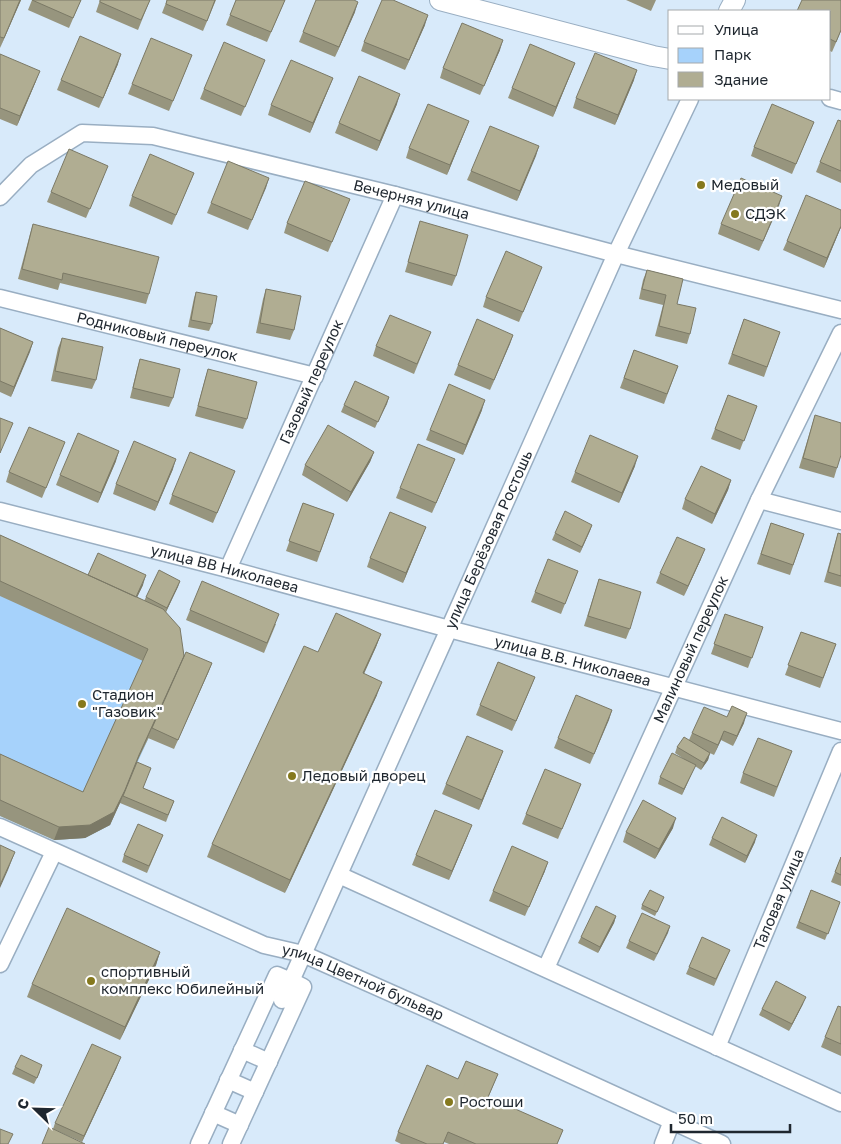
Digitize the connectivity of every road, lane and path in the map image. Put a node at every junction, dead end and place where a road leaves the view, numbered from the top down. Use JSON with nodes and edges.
{"nodes":[{"id":1,"x":440,"y":0,"type":"edge"},
{"id":2,"x":668,"y":59,"type":"edge"},
{"id":3,"x":690,"y":100,"type":"edge"},
{"id":4,"x":395,"y":195,"type":"junction"},
{"id":5,"x":0,"y":197,"type":"edge"},
{"id":6,"x":616,"y":254,"type":"junction"},
{"id":7,"x":0,"y":298,"type":"edge"},
{"id":8,"x":841,"y":310,"type":"edge"},
{"id":9,"x":841,"y":333,"type":"edge"},
{"id":10,"x":315,"y":376,"type":"junction"},
{"id":11,"x":759,"y":500,"type":"junction"},
{"id":12,"x":0,"y":511,"type":"edge"},
{"id":13,"x":841,"y":521,"type":"edge"},
{"id":14,"x":228,"y":569,"type":"junction"},
{"id":15,"x":450,"y":629,"type":"junction"},
{"id":16,"x":674,"y":687,"type":"junction"},
{"id":17,"x":841,"y":731,"type":"edge"},
{"id":18,"x":841,"y":752,"type":"edge"},
{"id":19,"x":0,"y":828,"type":"edge"},
{"id":20,"x":54,"y":852,"type":"junction"},
{"id":21,"x":339,"y":875,"type":"junction"},
{"id":22,"x":303,"y":954,"type":"junction"},
{"id":23,"x":0,"y":964,"type":"edge"},
{"id":24,"x":546,"y":968,"type":"junction"},
{"id":25,"x":291,"y":981,"type":"junction"},
{"id":26,"x":282,"y":1000,"type":"junction"},
{"id":27,"x":717,"y":1046,"type":"junction"},
{"id":28,"x":242,"y":1050,"type":"junction"},
{"id":29,"x":268,"y":1062,"type":"junction"},
{"id":30,"x":228,"y":1080,"type":"junction"},
{"id":31,"x":255,"y":1092,"type":"junction"},
{"id":32,"x":841,"y":1103,"type":"edge"},
{"id":33,"x":213,"y":1113,"type":"junction"},
{"id":34,"x":672,"y":1121,"type":"junction"},
{"id":35,"x":240,"y":1125,"type":"junction"},
{"id":36,"x":199,"y":1144,"type":"edge"},
{"id":37,"x":231,"y":1144,"type":"edge"},
{"id":38,"x":663,"y":1144,"type":"edge"},
{"id":39,"x":722,"y":1144,"type":"edge"}],
"edges":[{"from":1,"to":2,"type":"main road"},
{"from":3,"to":6,"type":"street","name":"улица Берёзовая Ростошь"},
{"from":4,"to":5,"type":"street","name":"Вечерняя улица"},
{"from":4,"to":6,"type":"street","name":"Вечерняя улица"},
{"from":4,"to":10,"type":"street","name":"Газовый переулок"},
{"from":6,"to":8,"type":"street","name":"Вечерняя улица"},
{"from":6,"to":15,"type":"street","name":"улица Берёзовая Ростошь"},
{"from":7,"to":10,"type":"street","name":"Родниковый переулок"},
{"from":9,"to":11,"type":"street","name":"Малиновый переулок"},
{"from":10,"to":14,"type":"street","name":"Газовый переулок"},
{"from":11,"to":13,"type":"street"},
{"from":11,"to":16,"type":"street","name":"Малиновый переулок"},
{"from":12,"to":14,"type":"street","name":"улица ВВ Николаева"},
{"from":14,"to":15,"type":"street","name":"улица ВВ Николаева"},
{"from":15,"to":16,"type":"street","name":"улица В.В. Николаева"},
{"from":15,"to":21,"type":"street","name":"улица Берёзовая Ростошь"},
{"from":16,"to":17,"type":"street","name":"улица В.В. Николаева"},
{"from":16,"to":24,"type":"street","name":"Малиновый переулок"},
{"from":18,"to":27,"type":"street","name":"Таловая улица"},
{"from":19,"to":20,"type":"street","name":"улица Цветной бульвар"},
{"from":20,"to":22,"type":"street","name":"улица Цветной бульвар"},
{"from":20,"to":23,"type":"street"},
{"from":21,"to":22,"type":"street","name":"улица Берёзовая Ростошь"},
{"from":21,"to":24,"type":"street"},
{"from":22,"to":25,"type":"street","name":"улица Берёзовая Ростошь"},
{"from":22,"to":34,"type":"street","name":"улица Цветной бульвар"},
{"from":24,"to":27,"type":"street"},
{"from":25,"to":26,"type":"street"},
{"from":25,"to":26,"type":"street"},
{"from":26,"to":28,"type":"street"},
{"from":26,"to":29,"type":"street"},
{"from":27,"to":32,"type":"street"},
{"from":28,"to":29,"type":"street"},
{"from":28,"to":30,"type":"street"},
{"from":29,"to":31,"type":"street"},
{"from":30,"to":31,"type":"street"},
{"from":30,"to":33,"type":"street"},
{"from":31,"to":35,"type":"street"},
{"from":33,"to":35,"type":"street"},
{"from":33,"to":36,"type":"street"},
{"from":34,"to":38,"type":"street"},
{"from":34,"to":39,"type":"street","name":"улица Цветной бульвар"},
{"from":35,"to":37,"type":"street"}]}
